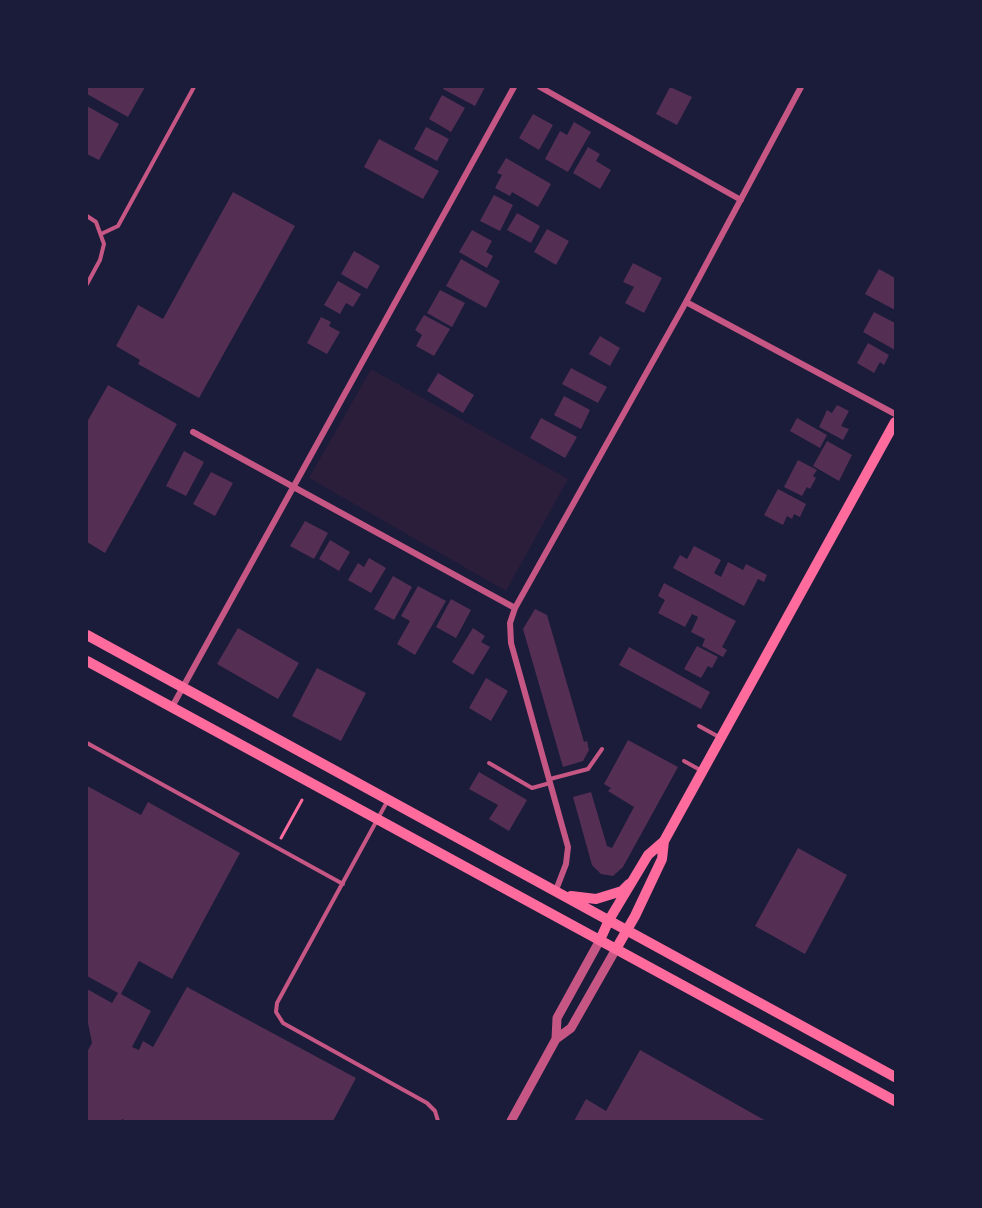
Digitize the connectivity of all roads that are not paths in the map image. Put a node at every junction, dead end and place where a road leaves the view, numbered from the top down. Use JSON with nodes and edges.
{"nodes":[{"id":1,"x":194,"y":87,"type":"edge"},
{"id":2,"x":514,"y":87,"type":"edge"},
{"id":3,"x":540,"y":87,"type":"edge"},
{"id":4,"x":801,"y":87,"type":"edge"},
{"id":5,"x":741,"y":200,"type":"junction"},
{"id":6,"x":87,"y":216,"type":"edge"},
{"id":7,"x":101,"y":234,"type":"junction"},
{"id":8,"x":87,"y":284,"type":"edge"},
{"id":9,"x":686,"y":302,"type":"junction"},
{"id":10,"x":895,"y":414,"type":"edge"},
{"id":11,"x":895,"y":422,"type":"edge"},
{"id":12,"x":193,"y":432,"type":"dead end"},
{"id":13,"x":295,"y":487,"type":"junction"},
{"id":14,"x":515,"y":608,"type":"junction"},
{"id":15,"x":87,"y":635,"type":"edge"},
{"id":16,"x":87,"y":661,"type":"edge"},
{"id":17,"x":183,"y":687,"type":"junction"},
{"id":18,"x":172,"y":707,"type":"junction"},
{"id":19,"x":699,"y":726,"type":"dead end"},
{"id":20,"x":722,"y":738,"type":"junction"},
{"id":21,"x":87,"y":743,"type":"edge"},
{"id":22,"x":602,"y":749,"type":"dead end"},
{"id":23,"x":684,"y":761,"type":"dead end"},
{"id":24,"x":489,"y":763,"type":"dead end"},
{"id":25,"x":703,"y":772,"type":"junction"},
{"id":26,"x":551,"y":781,"type":"junction"},
{"id":27,"x":389,"y":799,"type":"junction"},
{"id":28,"x":378,"y":820,"type":"junction"},
{"id":29,"x":664,"y":841,"type":"junction"},
{"id":30,"x":633,"y":881,"type":"junction"},
{"id":31,"x":343,"y":884,"type":"junction"},
{"id":32,"x":560,"y":892,"type":"junction"},
{"id":33,"x":609,"y":920,"type":"junction"},
{"id":34,"x":627,"y":929,"type":"junction"},
{"id":35,"x":600,"y":940,"type":"junction"},
{"id":36,"x":616,"y":949,"type":"junction"},
{"id":37,"x":556,"y":1039,"type":"junction"},
{"id":38,"x":895,"y":1077,"type":"edge"},
{"id":39,"x":895,"y":1101,"type":"edge"},
{"id":40,"x":438,"y":1121,"type":"edge"},
{"id":41,"x":511,"y":1121,"type":"edge"}],
"edges":[{"from":1,"to":7,"type":"lane"},
{"from":2,"to":13,"type":"street"},
{"from":3,"to":5,"type":"street"},
{"from":4,"to":5,"type":"street"},
{"from":5,"to":9,"type":"street"},
{"from":6,"to":7,"type":"lane"},
{"from":7,"to":8,"type":"lane"},
{"from":9,"to":10,"type":"street"},
{"from":9,"to":14,"type":"street"},
{"from":11,"to":20,"type":"main road"},
{"from":12,"to":13,"type":"street"},
{"from":13,"to":14,"type":"street"},
{"from":13,"to":17,"type":"street"},
{"from":14,"to":26,"type":"street"},
{"from":15,"to":17,"type":"main road"},
{"from":16,"to":18,"type":"main road"},
{"from":17,"to":18,"type":"street"},
{"from":17,"to":27,"type":"main road"},
{"from":18,"to":28,"type":"main road"},
{"from":19,"to":20,"type":"lane"},
{"from":20,"to":25,"type":"main road"},
{"from":21,"to":31,"type":"lane"},
{"from":22,"to":26,"type":"lane"},
{"from":23,"to":25,"type":"lane"},
{"from":24,"to":26,"type":"lane"},
{"from":25,"to":29,"type":"main road"},
{"from":26,"to":32,"type":"street"},
{"from":27,"to":28,"type":"lane"},
{"from":27,"to":32,"type":"main road"},
{"from":28,"to":31,"type":"lane"},
{"from":28,"to":35,"type":"main road"},
{"from":29,"to":30,"type":"main road"},
{"from":29,"to":34,"type":"main road"},
{"from":30,"to":32,"type":"main road"},
{"from":30,"to":33,"type":"main road"},
{"from":31,"to":40,"type":"lane"},
{"from":32,"to":33,"type":"main road"},
{"from":33,"to":34,"type":"main road"},
{"from":33,"to":35,"type":"main road"},
{"from":34,"to":36,"type":"main road"},
{"from":34,"to":38,"type":"main road"},
{"from":35,"to":36,"type":"main road"},
{"from":35,"to":37,"type":"street"},
{"from":36,"to":37,"type":"street"},
{"from":36,"to":39,"type":"main road"},
{"from":37,"to":41,"type":"street"}]}
